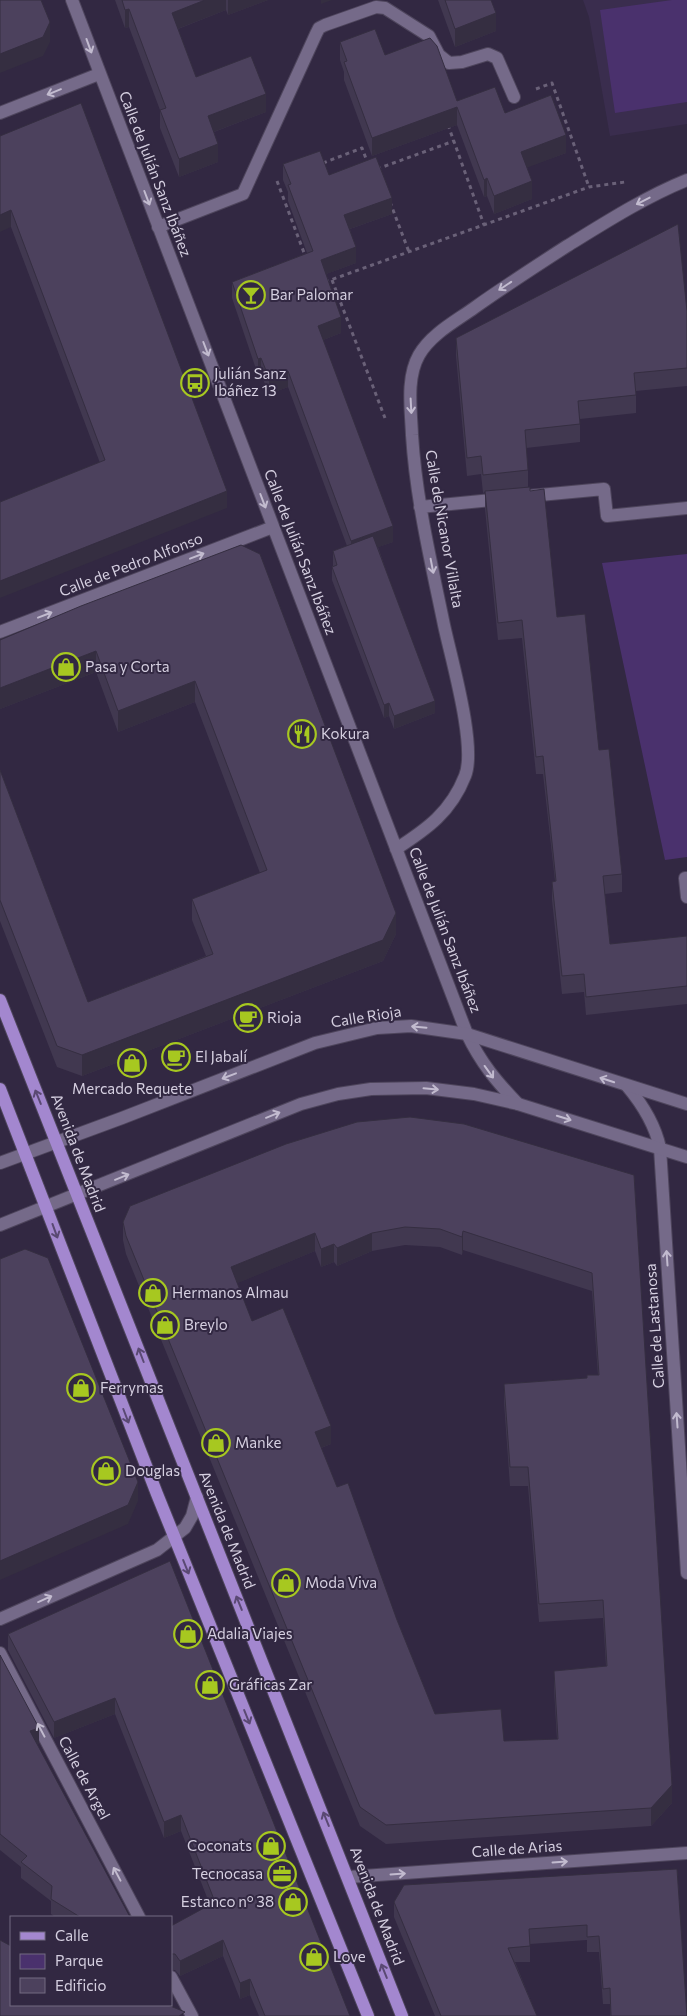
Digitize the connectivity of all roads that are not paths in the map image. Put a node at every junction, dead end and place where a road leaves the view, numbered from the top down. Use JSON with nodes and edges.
{"nodes":[{"id":1,"x":72,"y":0,"type":"edge"},
{"id":2,"x":99,"y":74,"type":"junction"},
{"id":3,"x":514,"y":97,"type":"road end"},
{"id":4,"x":0,"y":113,"type":"edge"},
{"id":5,"x":687,"y":180,"type":"edge"},
{"id":6,"x":158,"y":227,"type":"junction"},
{"id":7,"x":420,"y":507,"type":"junction"},
{"id":8,"x":687,"y":508,"type":"edge"},
{"id":9,"x":273,"y":527,"type":"junction"},
{"id":10,"x":0,"y":632,"type":"edge"},
{"id":11,"x":396,"y":850,"type":"junction"},
{"id":12,"x":687,"y":878,"type":"edge"},
{"id":13,"x":687,"y":897,"type":"edge"},
{"id":14,"x":0,"y":1000,"type":"edge"},
{"id":15,"x":467,"y":1034,"type":"junction"},
{"id":16,"x":627,"y":1086,"type":"junction"},
{"id":17,"x":0,"y":1089,"type":"edge"},
{"id":18,"x":518,"y":1104,"type":"junction"},
{"id":19,"x":687,"y":1104,"type":"edge"},
{"id":20,"x":57,"y":1142,"type":"junction"},
{"id":21,"x":660,"y":1148,"type":"junction"},
{"id":22,"x":26,"y":1153,"type":"junction"},
{"id":23,"x":687,"y":1157,"type":"edge"},
{"id":24,"x":0,"y":1163,"type":"edge"},
{"id":25,"x":77,"y":1195,"type":"junction"},
{"id":26,"x":46,"y":1207,"type":"junction"},
{"id":27,"x":0,"y":1225,"type":"edge"},
{"id":28,"x":197,"y":1497,"type":"junction"},
{"id":29,"x":174,"y":1537,"type":"junction"},
{"id":30,"x":686,"y":1554,"type":"edge"},
{"id":31,"x":687,"y":1573,"type":"edge"},
{"id":32,"x":0,"y":1619,"type":"edge"},
{"id":33,"x":0,"y":1653,"type":"edge"},
{"id":34,"x":687,"y":1853,"type":"edge"},
{"id":35,"x":349,"y":1878,"type":"junction"},
{"id":36,"x":139,"y":1916,"type":"edge"},
{"id":37,"x":172,"y":1980,"type":"edge"},
{"id":38,"x":192,"y":2016,"type":"edge"},
{"id":39,"x":368,"y":2016,"type":"edge"},
{"id":40,"x":402,"y":2016,"type":"edge"}],
"edges":[{"from":1,"to":2,"type":"street","name":"Calle de Julián Sanz Ibáñez","one_way":true},
{"from":2,"to":4,"type":"street","one_way":true},
{"from":2,"to":6,"type":"street","name":"Calle de Julián Sanz Ibáñez","one_way":true},
{"from":3,"to":6,"type":"street"},
{"from":5,"to":7,"type":"street","name":"Calle de Nicanor Villalta","one_way":true},
{"from":6,"to":9,"type":"street","name":"Calle de Julián Sanz Ibáñez","one_way":true},
{"from":7,"to":8,"type":"street"},
{"from":7,"to":11,"type":"street","name":"Calle de Nicanor Villalta","one_way":true},
{"from":10,"to":9,"type":"street","name":"Calle de Pedro Alfonso","one_way":true},
{"from":9,"to":11,"type":"street","name":"Calle de Julián Sanz Ibáñez"},
{"from":11,"to":15,"type":"street","name":"Calle de Julián Sanz Ibáñez"},
{"from":12,"to":13,"type":"street"},
{"from":20,"to":14,"type":"main road","name":"Avenida de Madrid","one_way":true},
{"from":16,"to":15,"type":"street","name":"Calle Rioja","one_way":true},
{"from":15,"to":18,"type":"street","name":"Calle de Julián Sanz Ibáñez","one_way":true},
{"from":15,"to":20,"type":"street","name":"Calle Rioja","one_way":true},
{"from":16,"to":19,"type":"street","name":"Calle Rioja"},
{"from":16,"to":21,"type":"street","name":"Calle de Lastanosa"},
{"from":17,"to":22,"type":"main road"},
{"from":18,"to":21,"type":"street","one_way":true},
{"from":25,"to":18,"type":"street","one_way":true},
{"from":20,"to":22,"type":"street","name":"Calle Rioja"},
{"from":20,"to":25,"type":"main road","name":"Avenida de Madrid"},
{"from":21,"to":23,"type":"street"},
{"from":30,"to":21,"type":"street","name":"Calle de Lastanosa","one_way":true},
{"from":22,"to":24,"type":"street","name":"Calle Rioja"},
{"from":22,"to":26,"type":"main road"},
{"from":25,"to":26,"type":"street"},
{"from":28,"to":25,"type":"main road","name":"Avenida de Madrid","one_way":true},
{"from":26,"to":27,"type":"street"},
{"from":26,"to":29,"type":"main road","one_way":true},
{"from":28,"to":29,"type":"street"},
{"from":35,"to":28,"type":"main road","name":"Avenida de Madrid","one_way":true},
{"from":32,"to":29,"type":"street","one_way":true},
{"from":29,"to":39,"type":"main road","one_way":true},
{"from":30,"to":31,"type":"street","name":"Calle de Lastanosa"},
{"from":36,"to":33,"type":"street","name":"Calle de Argel","one_way":true},
{"from":35,"to":34,"type":"street","name":"Calle de Arias","one_way":true},
{"from":40,"to":35,"type":"main road","name":"Avenida de Madrid","one_way":true},
{"from":37,"to":38,"type":"street"}]}
